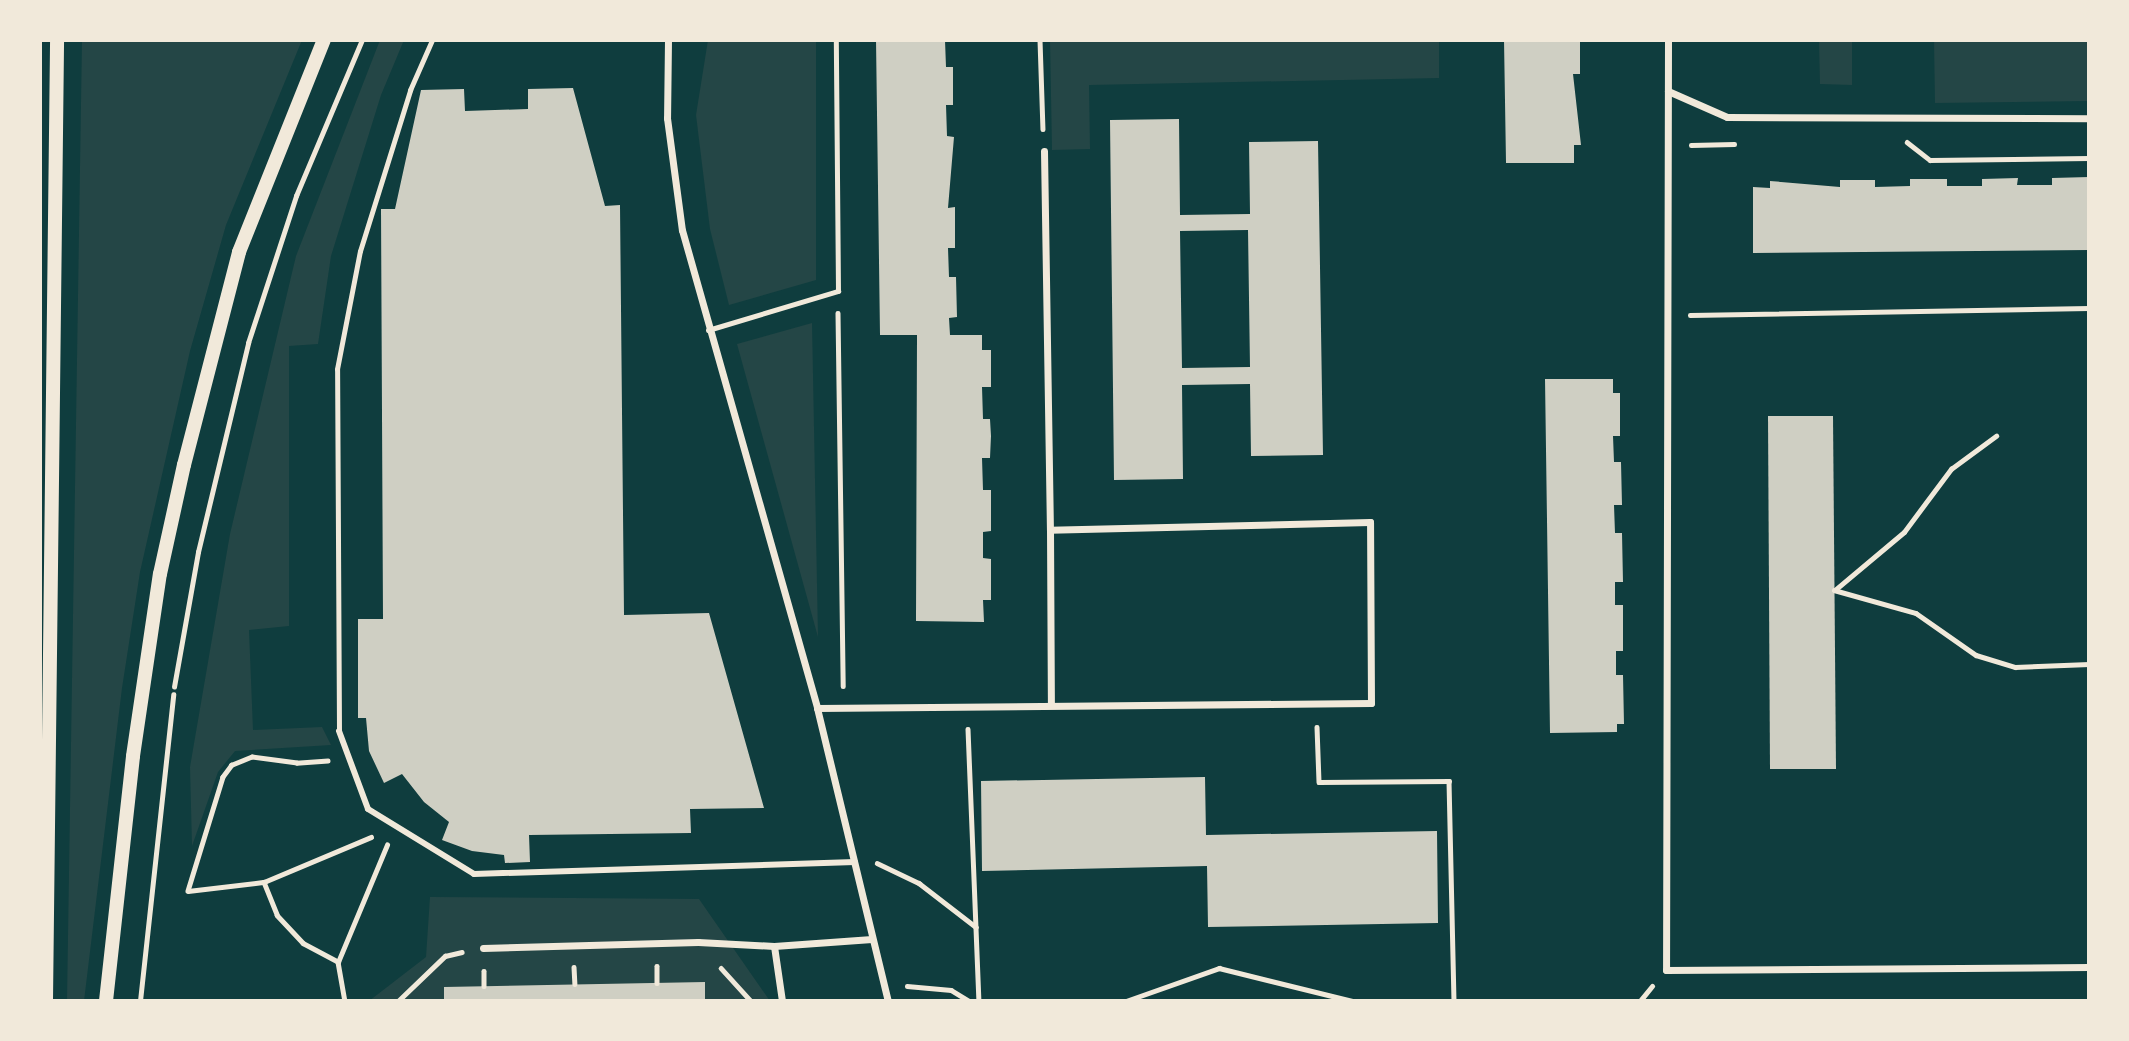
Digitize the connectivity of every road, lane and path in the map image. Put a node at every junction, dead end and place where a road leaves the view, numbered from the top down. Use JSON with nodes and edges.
{"nodes":[{"id":1,"x":57,"y":40,"type":"edge"},
{"id":2,"x":324,"y":40,"type":"edge"},
{"id":3,"x":362,"y":40,"type":"edge"},
{"id":4,"x":432,"y":40,"type":"edge"},
{"id":5,"x":668,"y":40,"type":"edge"},
{"id":6,"x":836,"y":40,"type":"edge"},
{"id":7,"x":1040,"y":40,"type":"edge"},
{"id":8,"x":1668,"y":40,"type":"edge"},
{"id":9,"x":1668,"y":91,"type":"junction"},
{"id":10,"x":2089,"y":118,"type":"edge"},
{"id":11,"x":1893,"y":141,"type":"dead end"},
{"id":12,"x":1747,"y":144,"type":"dead end"},
{"id":13,"x":1668,"y":145,"type":"junction"},
{"id":14,"x":1044,"y":151,"type":"joint"},
{"id":15,"x":2089,"y":158,"type":"edge"},
{"id":16,"x":838,"y":291,"type":"junction"},
{"id":17,"x":2089,"y":308,"type":"edge"},
{"id":18,"x":1668,"y":315,"type":"junction"},
{"id":19,"x":708,"y":330,"type":"junction"},
{"id":20,"x":1996,"y":436,"type":"dead end"},
{"id":21,"x":1050,"y":530,"type":"junction"},
{"id":22,"x":2089,"y":664,"type":"edge"},
{"id":23,"x":967,"y":705,"type":"junction"},
{"id":24,"x":1051,"y":705,"type":"junction"},
{"id":25,"x":1317,"y":705,"type":"junction"},
{"id":26,"x":846,"y":707,"type":"junction"},
{"id":27,"x":817,"y":708,"type":"junction"},
{"id":28,"x":339,"y":732,"type":"joint"},
{"id":29,"x":348,"y":757,"type":"junction"},
{"id":30,"x":394,"y":828,"type":"junction"},
{"id":31,"x":855,"y":862,"type":"junction"},
{"id":32,"x":264,"y":882,"type":"junction"},
{"id":33,"x":976,"y":927,"type":"junction"},
{"id":34,"x":872,"y":939,"type":"junction"},
{"id":35,"x":698,"y":942,"type":"junction"},
{"id":36,"x":774,"y":947,"type":"junction"},
{"id":37,"x":484,"y":948,"type":"joint"},
{"id":38,"x":338,"y":962,"type":"junction"},
{"id":39,"x":2089,"y":967,"type":"edge"},
{"id":40,"x":918,"y":989,"type":"dead end"},
{"id":41,"x":1135,"y":999,"type":"edge"},
{"id":42,"x":46,"y":1001,"type":"edge"},
{"id":43,"x":106,"y":1001,"type":"edge"},
{"id":44,"x":140,"y":1001,"type":"edge"},
{"id":45,"x":345,"y":1001,"type":"edge"},
{"id":46,"x":398,"y":1001,"type":"edge"},
{"id":47,"x":751,"y":1001,"type":"edge"},
{"id":48,"x":782,"y":1001,"type":"edge"},
{"id":49,"x":888,"y":1001,"type":"edge"},
{"id":50,"x":969,"y":1001,"type":"edge"},
{"id":51,"x":979,"y":1001,"type":"edge"},
{"id":52,"x":1126,"y":1001,"type":"edge"},
{"id":53,"x":1352,"y":1001,"type":"edge"},
{"id":54,"x":1454,"y":1001,"type":"edge"}],
"edges":[{"from":1,"to":42,"type":"main road"},
{"from":2,"to":43,"type":"main road"},
{"from":3,"to":44,"type":"path"},
{"from":4,"to":28,"type":"lane"},
{"from":5,"to":19,"type":"street"},
{"from":6,"to":16,"type":"lane"},
{"from":7,"to":14,"type":"path"},
{"from":8,"to":9,"type":"street"},
{"from":9,"to":10,"type":"street"},
{"from":9,"to":13,"type":"street"},
{"from":11,"to":15,"type":"path"},
{"from":12,"to":13,"type":"path"},
{"from":13,"to":18,"type":"street"},
{"from":14,"to":21,"type":"street"},
{"from":16,"to":19,"type":"lane"},
{"from":16,"to":26,"type":"path"},
{"from":17,"to":18,"type":"path"},
{"from":18,"to":39,"type":"street"},
{"from":19,"to":27,"type":"street"},
{"from":20,"to":22,"type":"path"},
{"from":21,"to":24,"type":"street"},
{"from":21,"to":25,"type":"street"},
{"from":23,"to":24,"type":"street"},
{"from":23,"to":26,"type":"street"},
{"from":23,"to":33,"type":"path"},
{"from":24,"to":25,"type":"street"},
{"from":25,"to":54,"type":"path"},
{"from":26,"to":27,"type":"street"},
{"from":27,"to":31,"type":"street"},
{"from":28,"to":29,"type":"street"},
{"from":29,"to":30,"type":"street"},
{"from":29,"to":32,"type":"path"},
{"from":30,"to":31,"type":"street"},
{"from":30,"to":32,"type":"path"},
{"from":30,"to":38,"type":"path"},
{"from":31,"to":33,"type":"path"},
{"from":31,"to":34,"type":"street"},
{"from":32,"to":38,"type":"path"},
{"from":33,"to":51,"type":"path"},
{"from":34,"to":36,"type":"street"},
{"from":34,"to":49,"type":"street"},
{"from":35,"to":36,"type":"street"},
{"from":35,"to":37,"type":"street"},
{"from":35,"to":47,"type":"path"},
{"from":36,"to":48,"type":"street"},
{"from":37,"to":46,"type":"path"},
{"from":38,"to":45,"type":"path"},
{"from":40,"to":50,"type":"path"},
{"from":41,"to":52,"type":"path"},
{"from":41,"to":53,"type":"path"}]}
